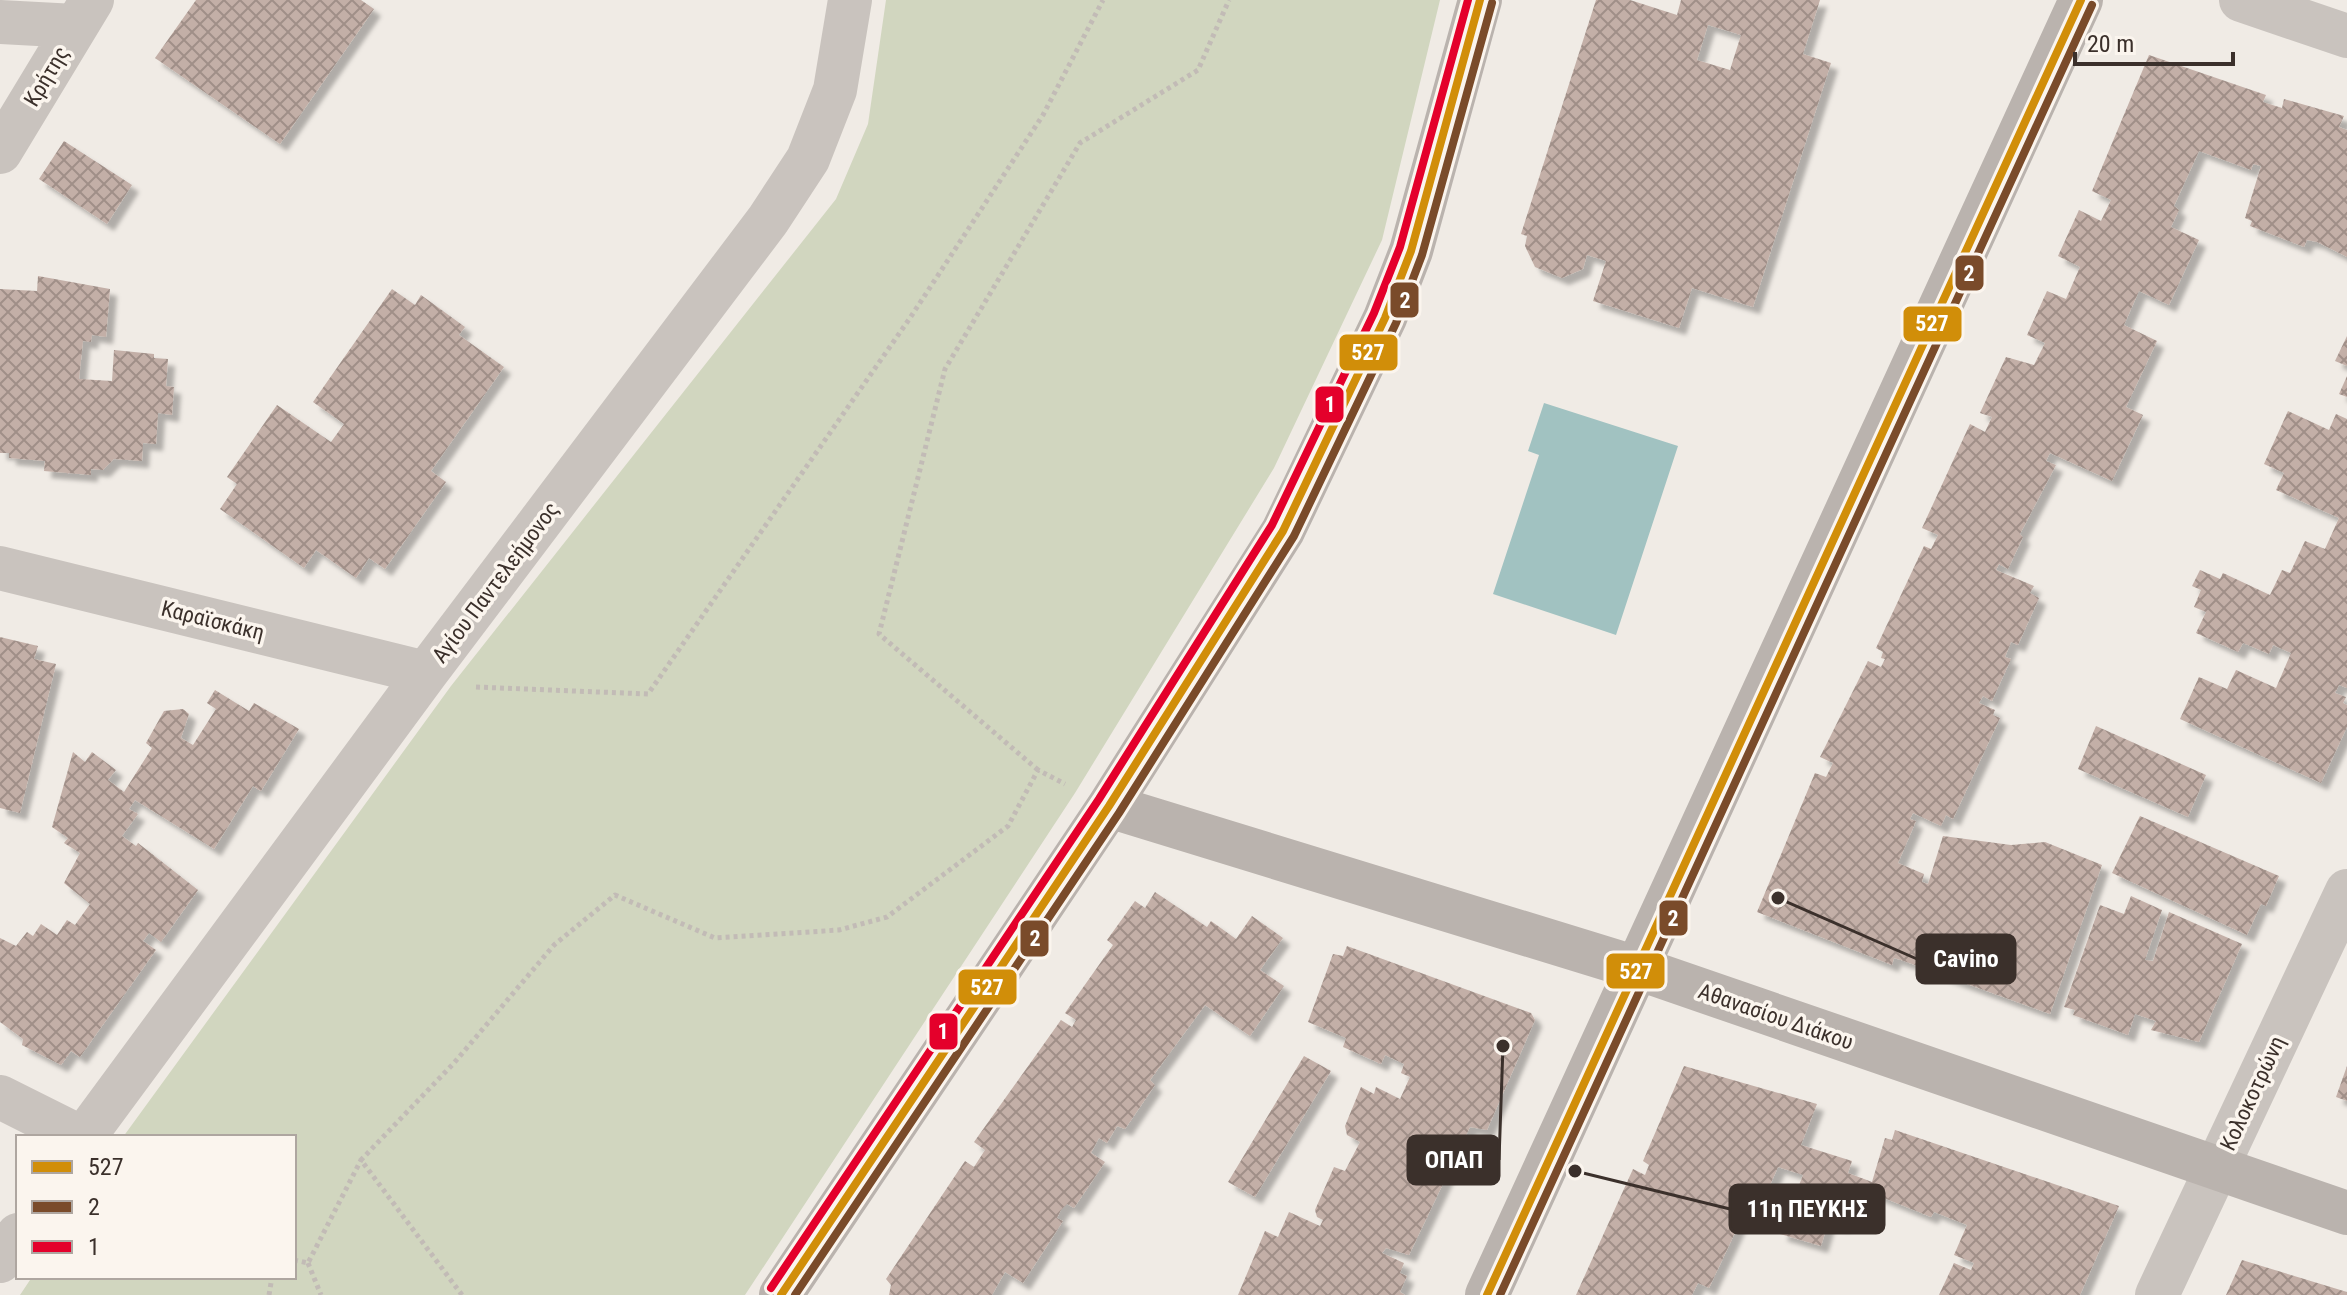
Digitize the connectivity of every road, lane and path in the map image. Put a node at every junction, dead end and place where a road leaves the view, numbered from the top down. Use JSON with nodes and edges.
{"nodes":[{"id":1,"x":850,"y":0,"type":"edge"},
{"id":2,"x":1103,"y":0,"type":"edge"},
{"id":3,"x":1229,"y":0,"type":"edge"},
{"id":4,"x":1480,"y":0,"type":"edge"},
{"id":5,"x":2081,"y":0,"type":"edge"},
{"id":6,"x":2241,"y":0,"type":"edge"},
{"id":7,"x":83,"y":13,"type":"edge"},
{"id":8,"x":0,"y":22,"type":"edge"},
{"id":9,"x":2347,"y":36,"type":"edge"},
{"id":10,"x":0,"y":152,"type":"edge"},
{"id":11,"x":0,"y":568,"type":"edge"},
{"id":12,"x":426,"y":673,"type":"junction"},
{"id":13,"x":1038,"y":770,"type":"junction"},
{"id":14,"x":1109,"y":806,"type":"junction"},
{"id":15,"x":2347,"y":891,"type":"edge"},
{"id":16,"x":1637,"y":968,"type":"junction"},
{"id":17,"x":0,"y":1097,"type":"edge"},
{"id":18,"x":78,"y":1135,"type":"edge"},
{"id":19,"x":83,"y":1135,"type":"edge"},
{"id":20,"x":361,"y":1160,"type":"junction"},
{"id":21,"x":2217,"y":1168,"type":"junction"},
{"id":22,"x":2347,"y":1213,"type":"edge"},
{"id":23,"x":16,"y":1238,"type":"edge"},
{"id":24,"x":296,"y":1260,"type":"edge"},
{"id":25,"x":0,"y":1261,"type":"edge"},
{"id":26,"x":308,"y":1263,"type":"junction"},
{"id":27,"x":321,"y":1295,"type":"edge"},
{"id":28,"x":462,"y":1295,"type":"edge"},
{"id":29,"x":781,"y":1295,"type":"edge"},
{"id":30,"x":1487,"y":1295,"type":"edge"},
{"id":31,"x":2157,"y":1295,"type":"edge"}],
"edges":[{"from":1,"to":12,"type":"street","name":"Αγίου Παντελεήμονος"},
{"from":2,"to":12,"type":"path"},
{"from":3,"to":13,"type":"path"},
{"from":4,"to":14,"type":"street"},
{"from":5,"to":16,"type":"street"},
{"from":6,"to":9,"type":"street"},
{"from":7,"to":8,"type":"street"},
{"from":7,"to":10,"type":"street","name":"Κρήτης"},
{"from":11,"to":12,"type":"street","name":"Καραϊσκάκη"},
{"from":12,"to":19,"type":"street","name":"Αγίου Παντελεήμονος"},
{"from":13,"to":14,"type":"path"},
{"from":13,"to":20,"type":"path"},
{"from":14,"to":16,"type":"street","name":"Αθανασίου Διάκου"},
{"from":14,"to":29,"type":"street"},
{"from":15,"to":21,"type":"street","name":"Κολοκοτρώνη"},
{"from":16,"to":21,"type":"street","name":"Αθανασίου Διάκου"},
{"from":16,"to":30,"type":"street"},
{"from":17,"to":18,"type":"street"},
{"from":20,"to":26,"type":"path"},
{"from":20,"to":28,"type":"path"},
{"from":21,"to":22,"type":"street","name":"Αθανασίου Διάκου"},
{"from":21,"to":31,"type":"street","name":"Κολοκοτρώνη"},
{"from":23,"to":25,"type":"street"},
{"from":24,"to":26,"type":"path"},
{"from":26,"to":27,"type":"path"}]}
